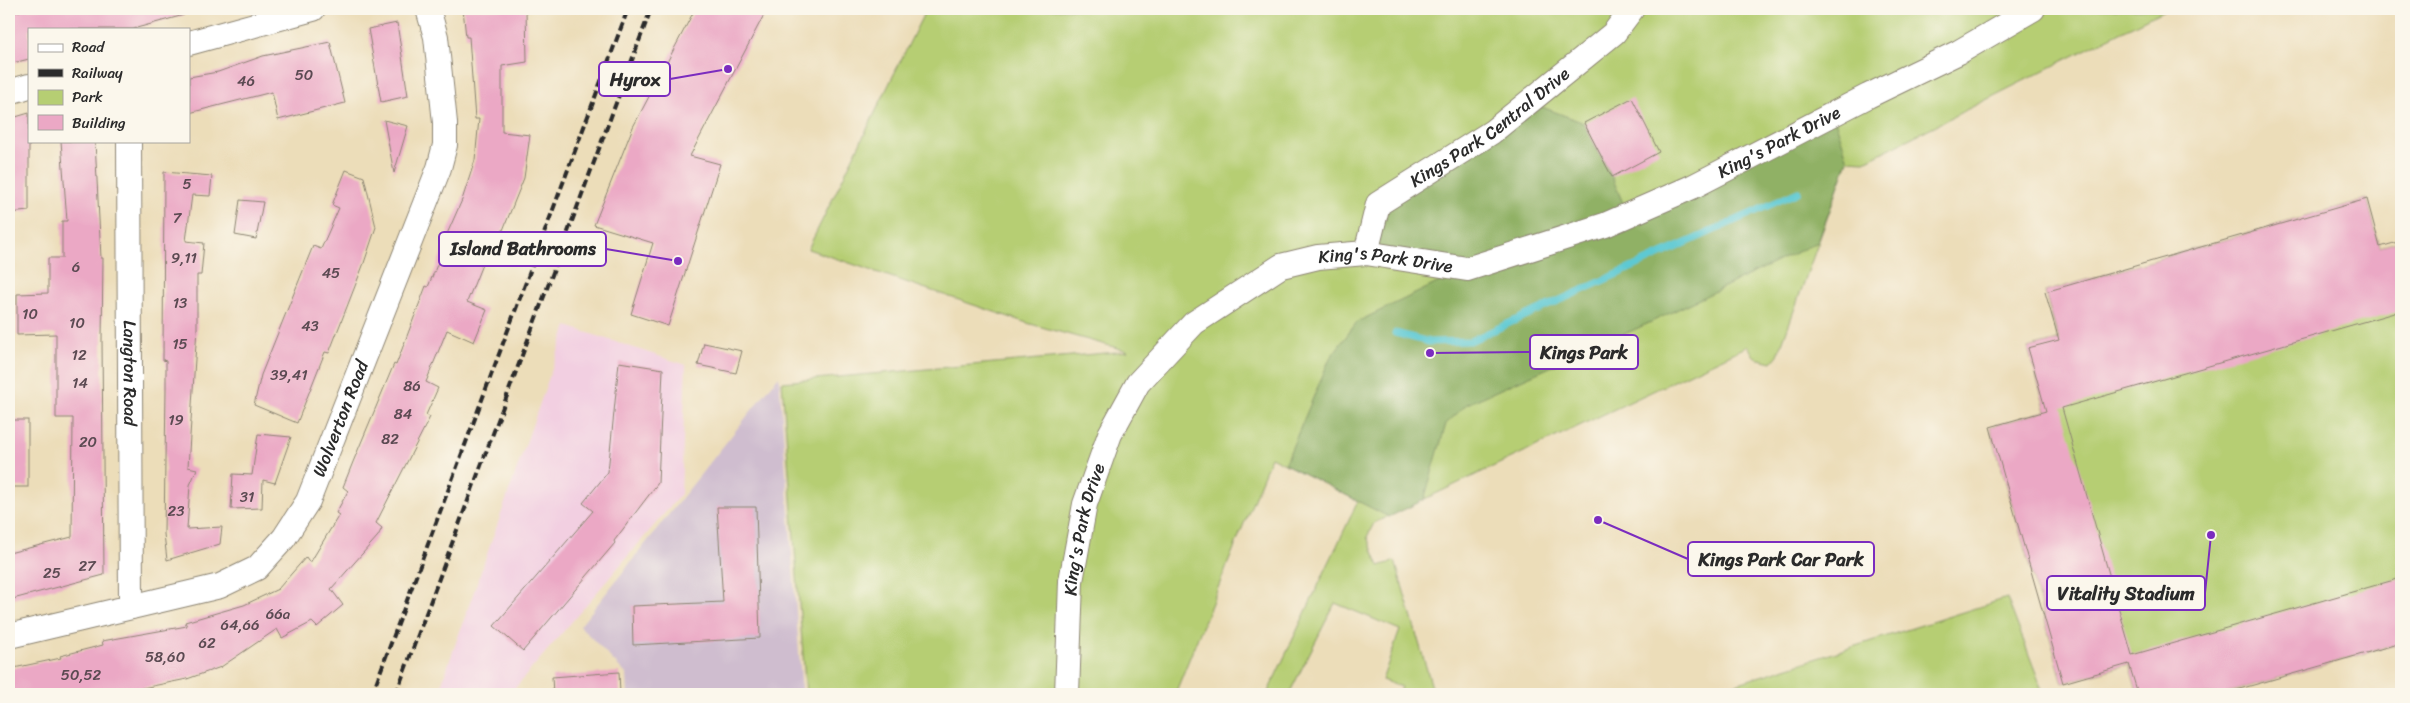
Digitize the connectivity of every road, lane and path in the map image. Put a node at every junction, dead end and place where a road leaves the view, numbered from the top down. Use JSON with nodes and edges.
{"nodes":[{"id":1,"x":313,"y":9,"type":"edge"},
{"id":2,"x":428,"y":9,"type":"edge"},
{"id":3,"x":1632,"y":9,"type":"edge"},
{"id":4,"x":2033,"y":9,"type":"edge"},
{"id":5,"x":270,"y":14,"type":"edge"},
{"id":6,"x":190,"y":43,"type":"edge"},
{"id":7,"x":28,"y":86,"type":"edge"},
{"id":8,"x":9,"y":92,"type":"edge"},
{"id":9,"x":129,"y":142,"type":"edge"},
{"id":10,"x":1366,"y":253,"type":"junction"},
{"id":11,"x":131,"y":607,"type":"junction"},
{"id":12,"x":9,"y":636,"type":"edge"},
{"id":13,"x":1067,"y":694,"type":"edge"}],
"edges":[{"from":1,"to":5,"type":"street"},
{"from":2,"to":11,"type":"street","name":"Wolverton Road"},
{"from":3,"to":10,"type":"street","name":"Kings Park Central Drive"},
{"from":4,"to":10,"type":"street","name":"King's Park Drive"},
{"from":5,"to":6,"type":"street"},
{"from":7,"to":8,"type":"street"},
{"from":9,"to":11,"type":"street","name":"Langton Road"},
{"from":10,"to":13,"type":"street","name":"King's Park Drive"},
{"from":11,"to":12,"type":"street","name":"Wolverton Road"}]}
